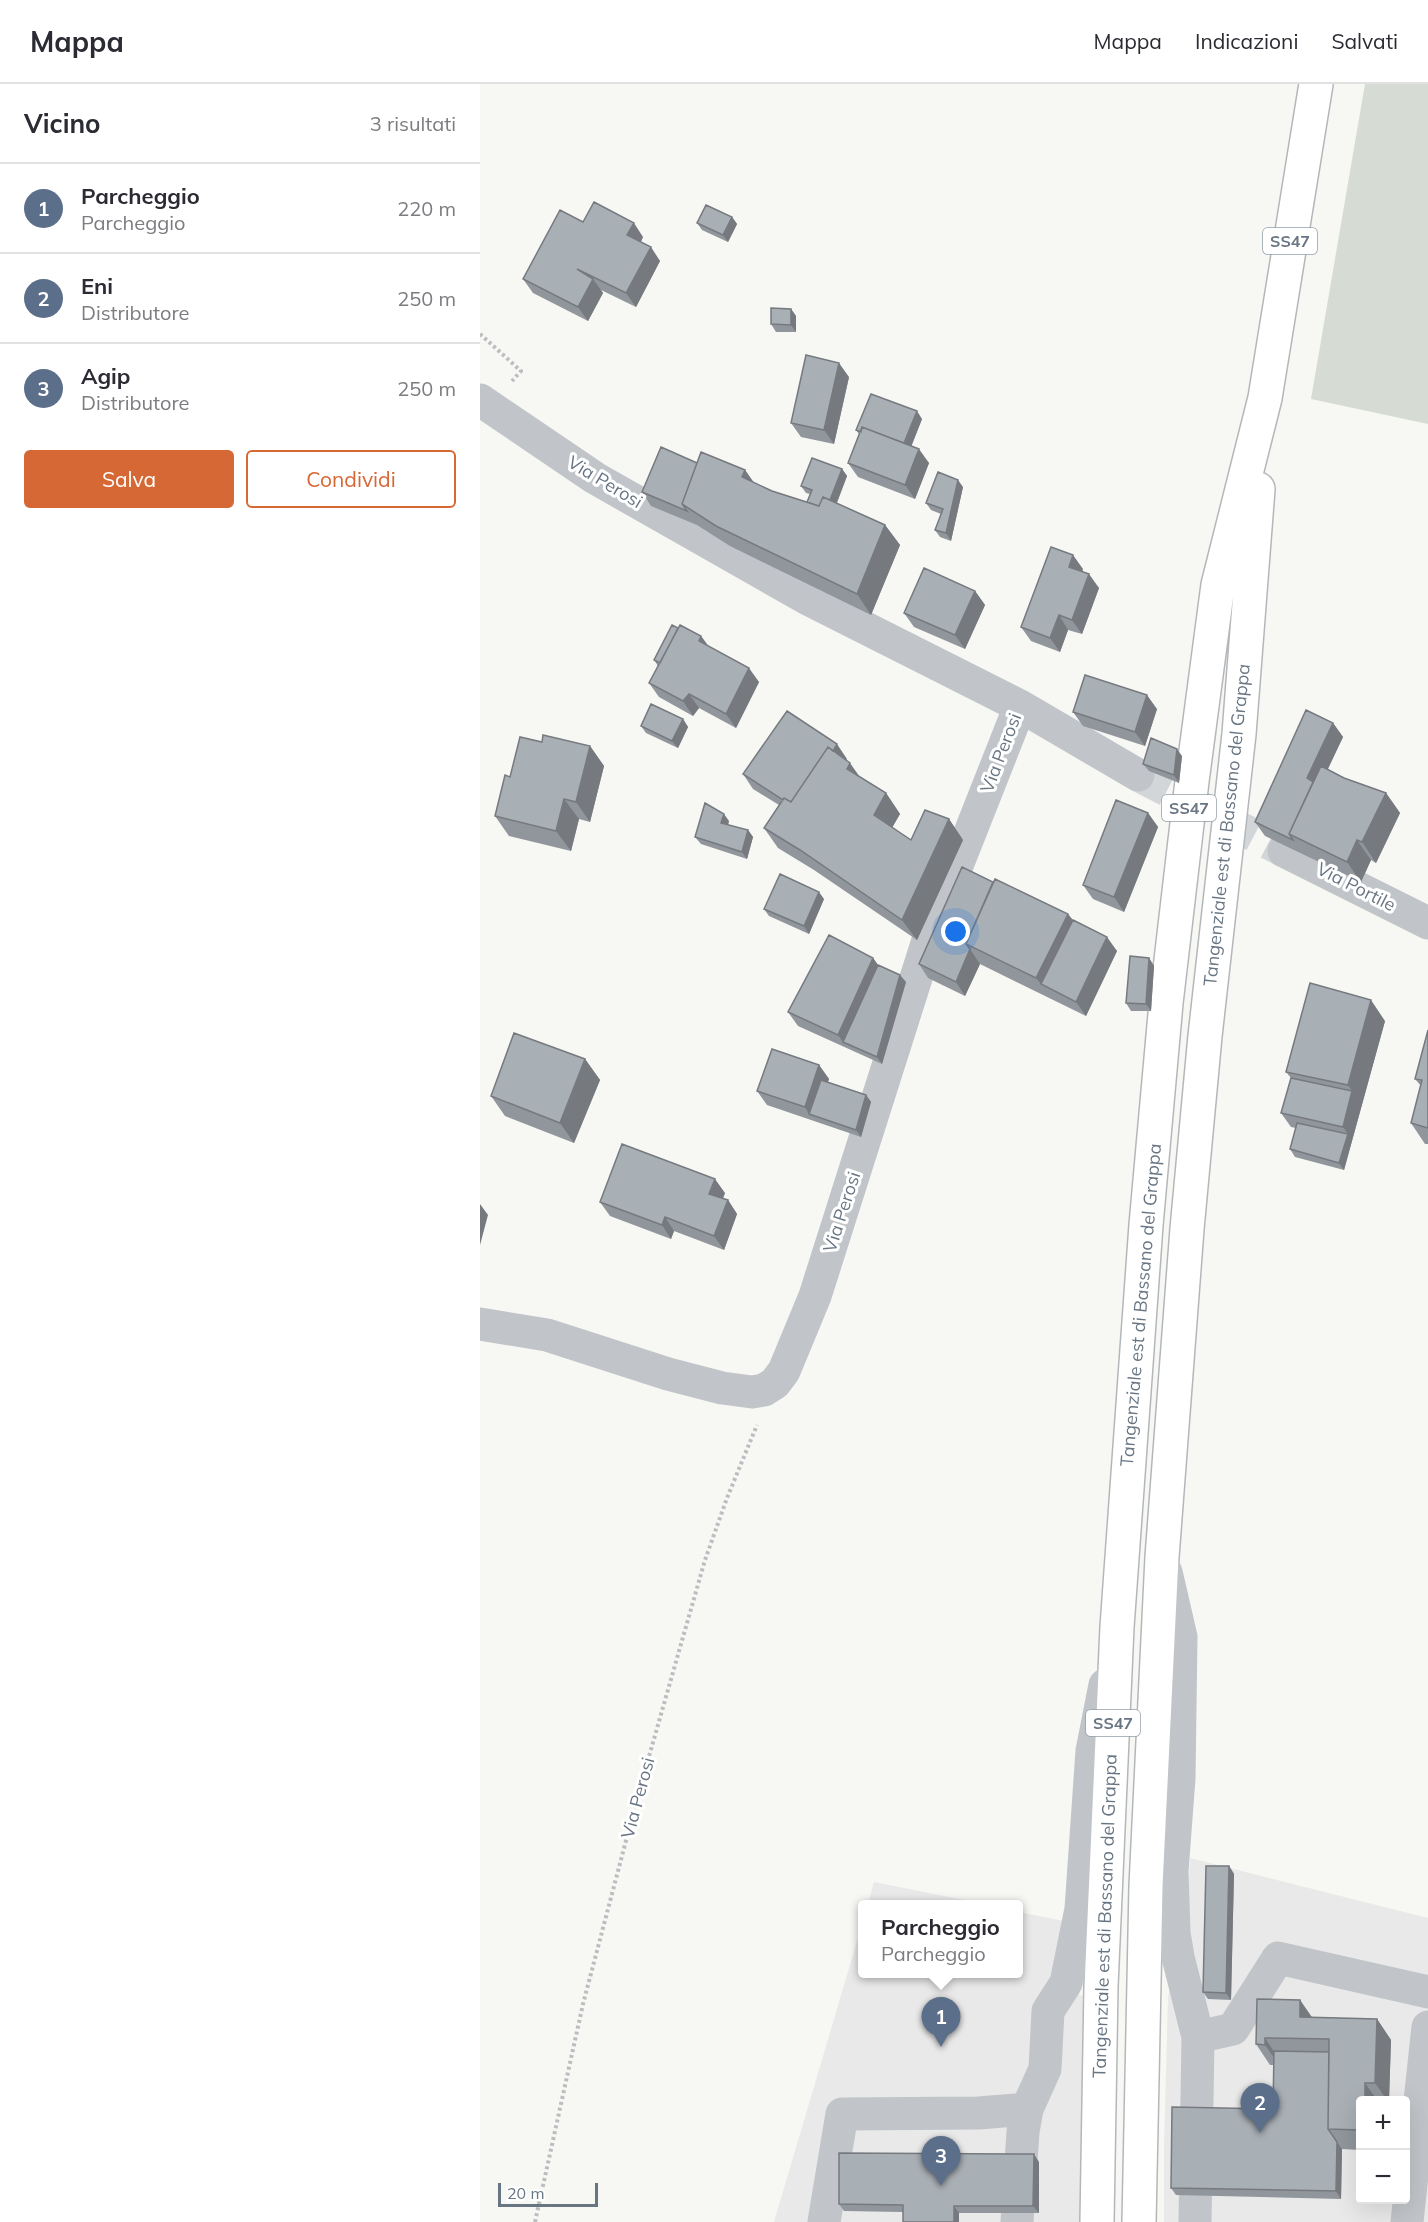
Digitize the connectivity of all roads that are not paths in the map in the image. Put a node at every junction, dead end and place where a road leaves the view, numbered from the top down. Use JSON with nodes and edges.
{"nodes":[{"id":1,"x":1316,"y":84,"type":"edge"},
{"id":2,"x":1265,"y":398,"type":"junction"},
{"id":3,"x":484,"y":404,"type":"edge"},
{"id":4,"x":1020,"y":706,"type":"junction"},
{"id":5,"x":1137,"y":775,"type":"tunnel mouth"},
{"id":6,"x":1284,"y":851,"type":"tunnel mouth"},
{"id":7,"x":1428,"y":923,"type":"edge"},
{"id":8,"x":480,"y":1324,"type":"edge"},
{"id":9,"x":1162,"y":1557,"type":"junction"},
{"id":10,"x":1117,"y":1627,"type":"junction"},
{"id":11,"x":1428,"y":1992,"type":"edge"},
{"id":12,"x":1428,"y":2028,"type":"edge"},
{"id":13,"x":1198,"y":2037,"type":"junction"},
{"id":14,"x":1026,"y":2109,"type":"junction"},
{"id":15,"x":824,"y":2222,"type":"edge"},
{"id":16,"x":1017,"y":2222,"type":"edge"},
{"id":17,"x":1097,"y":2222,"type":"edge"},
{"id":18,"x":1138,"y":2222,"type":"edge"},
{"id":19,"x":1195,"y":2222,"type":"edge"},
{"id":20,"x":1407,"y":2222,"type":"edge"}],
"edges":[{"from":1,"to":2,"type":"highway","name":"Tangenziale est di Bassano del Grappa","number":"SS47"},
{"from":2,"to":9,"type":"highway","name":"Tangenziale est di Bassano del Grappa","number":"SS47"},
{"from":2,"to":10,"type":"highway","name":"Tangenziale est di Bassano del Grappa","number":"SS47"},
{"from":3,"to":4,"type":"street","name":"Via Perosi"},
{"from":4,"to":5,"type":"street"},
{"from":4,"to":8,"type":"street","name":"Via Perosi"},
{"from":6,"to":7,"type":"street","name":"Via Portile"},
{"from":9,"to":13,"type":"street"},
{"from":9,"to":18,"type":"highway","name":"Tangenziale est di Bassano del Grappa","number":"SS47"},
{"from":10,"to":14,"type":"street"},
{"from":10,"to":17,"type":"highway","name":"Tangenziale est di Bassano del Grappa","number":"SS47"},
{"from":11,"to":13,"type":"street"},
{"from":12,"to":20,"type":"street"},
{"from":13,"to":19,"type":"street"},
{"from":14,"to":15,"type":"street"},
{"from":14,"to":16,"type":"street"}]}
